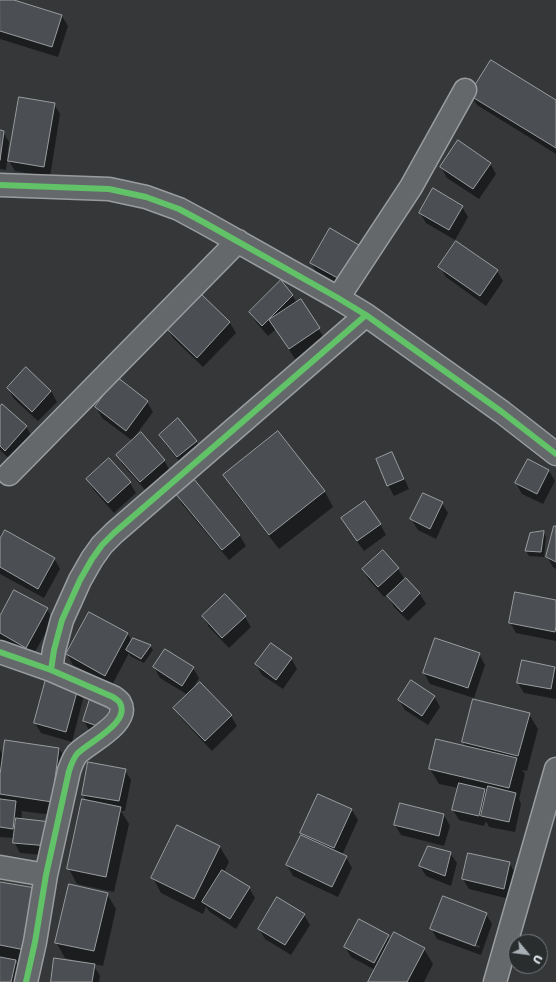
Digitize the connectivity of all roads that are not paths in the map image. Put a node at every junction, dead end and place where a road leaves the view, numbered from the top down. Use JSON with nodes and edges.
{"nodes":[{"id":1,"x":465,"y":90,"type":"dead end"},
{"id":2,"x":0,"y":185,"type":"edge"},
{"id":3,"x":238,"y":241,"type":"junction"},
{"id":4,"x":338,"y":298,"type":"junction"},
{"id":5,"x":366,"y":315,"type":"junction"},
{"id":6,"x":556,"y":454,"type":"edge"},
{"id":7,"x":9,"y":474,"type":"dead end"},
{"id":8,"x":0,"y":652,"type":"edge"},
{"id":9,"x":51,"y":670,"type":"junction"},
{"id":10,"x":556,"y":769,"type":"edge"},
{"id":11,"x":0,"y":867,"type":"edge"},
{"id":12,"x":46,"y":875,"type":"junction"},
{"id":13,"x":26,"y":982,"type":"edge"},
{"id":14,"x":495,"y":982,"type":"edge"}],
"edges":[{"from":1,"to":4,"type":"street"},
{"from":2,"to":3,"type":"street"},
{"from":3,"to":4,"type":"street"},
{"from":3,"to":7,"type":"street"},
{"from":4,"to":5,"type":"street"},
{"from":5,"to":6,"type":"street"},
{"from":5,"to":9,"type":"street"},
{"from":8,"to":9,"type":"street"},
{"from":9,"to":12,"type":"street"},
{"from":10,"to":14,"type":"street"},
{"from":11,"to":12,"type":"street"},
{"from":12,"to":13,"type":"street"}]}
